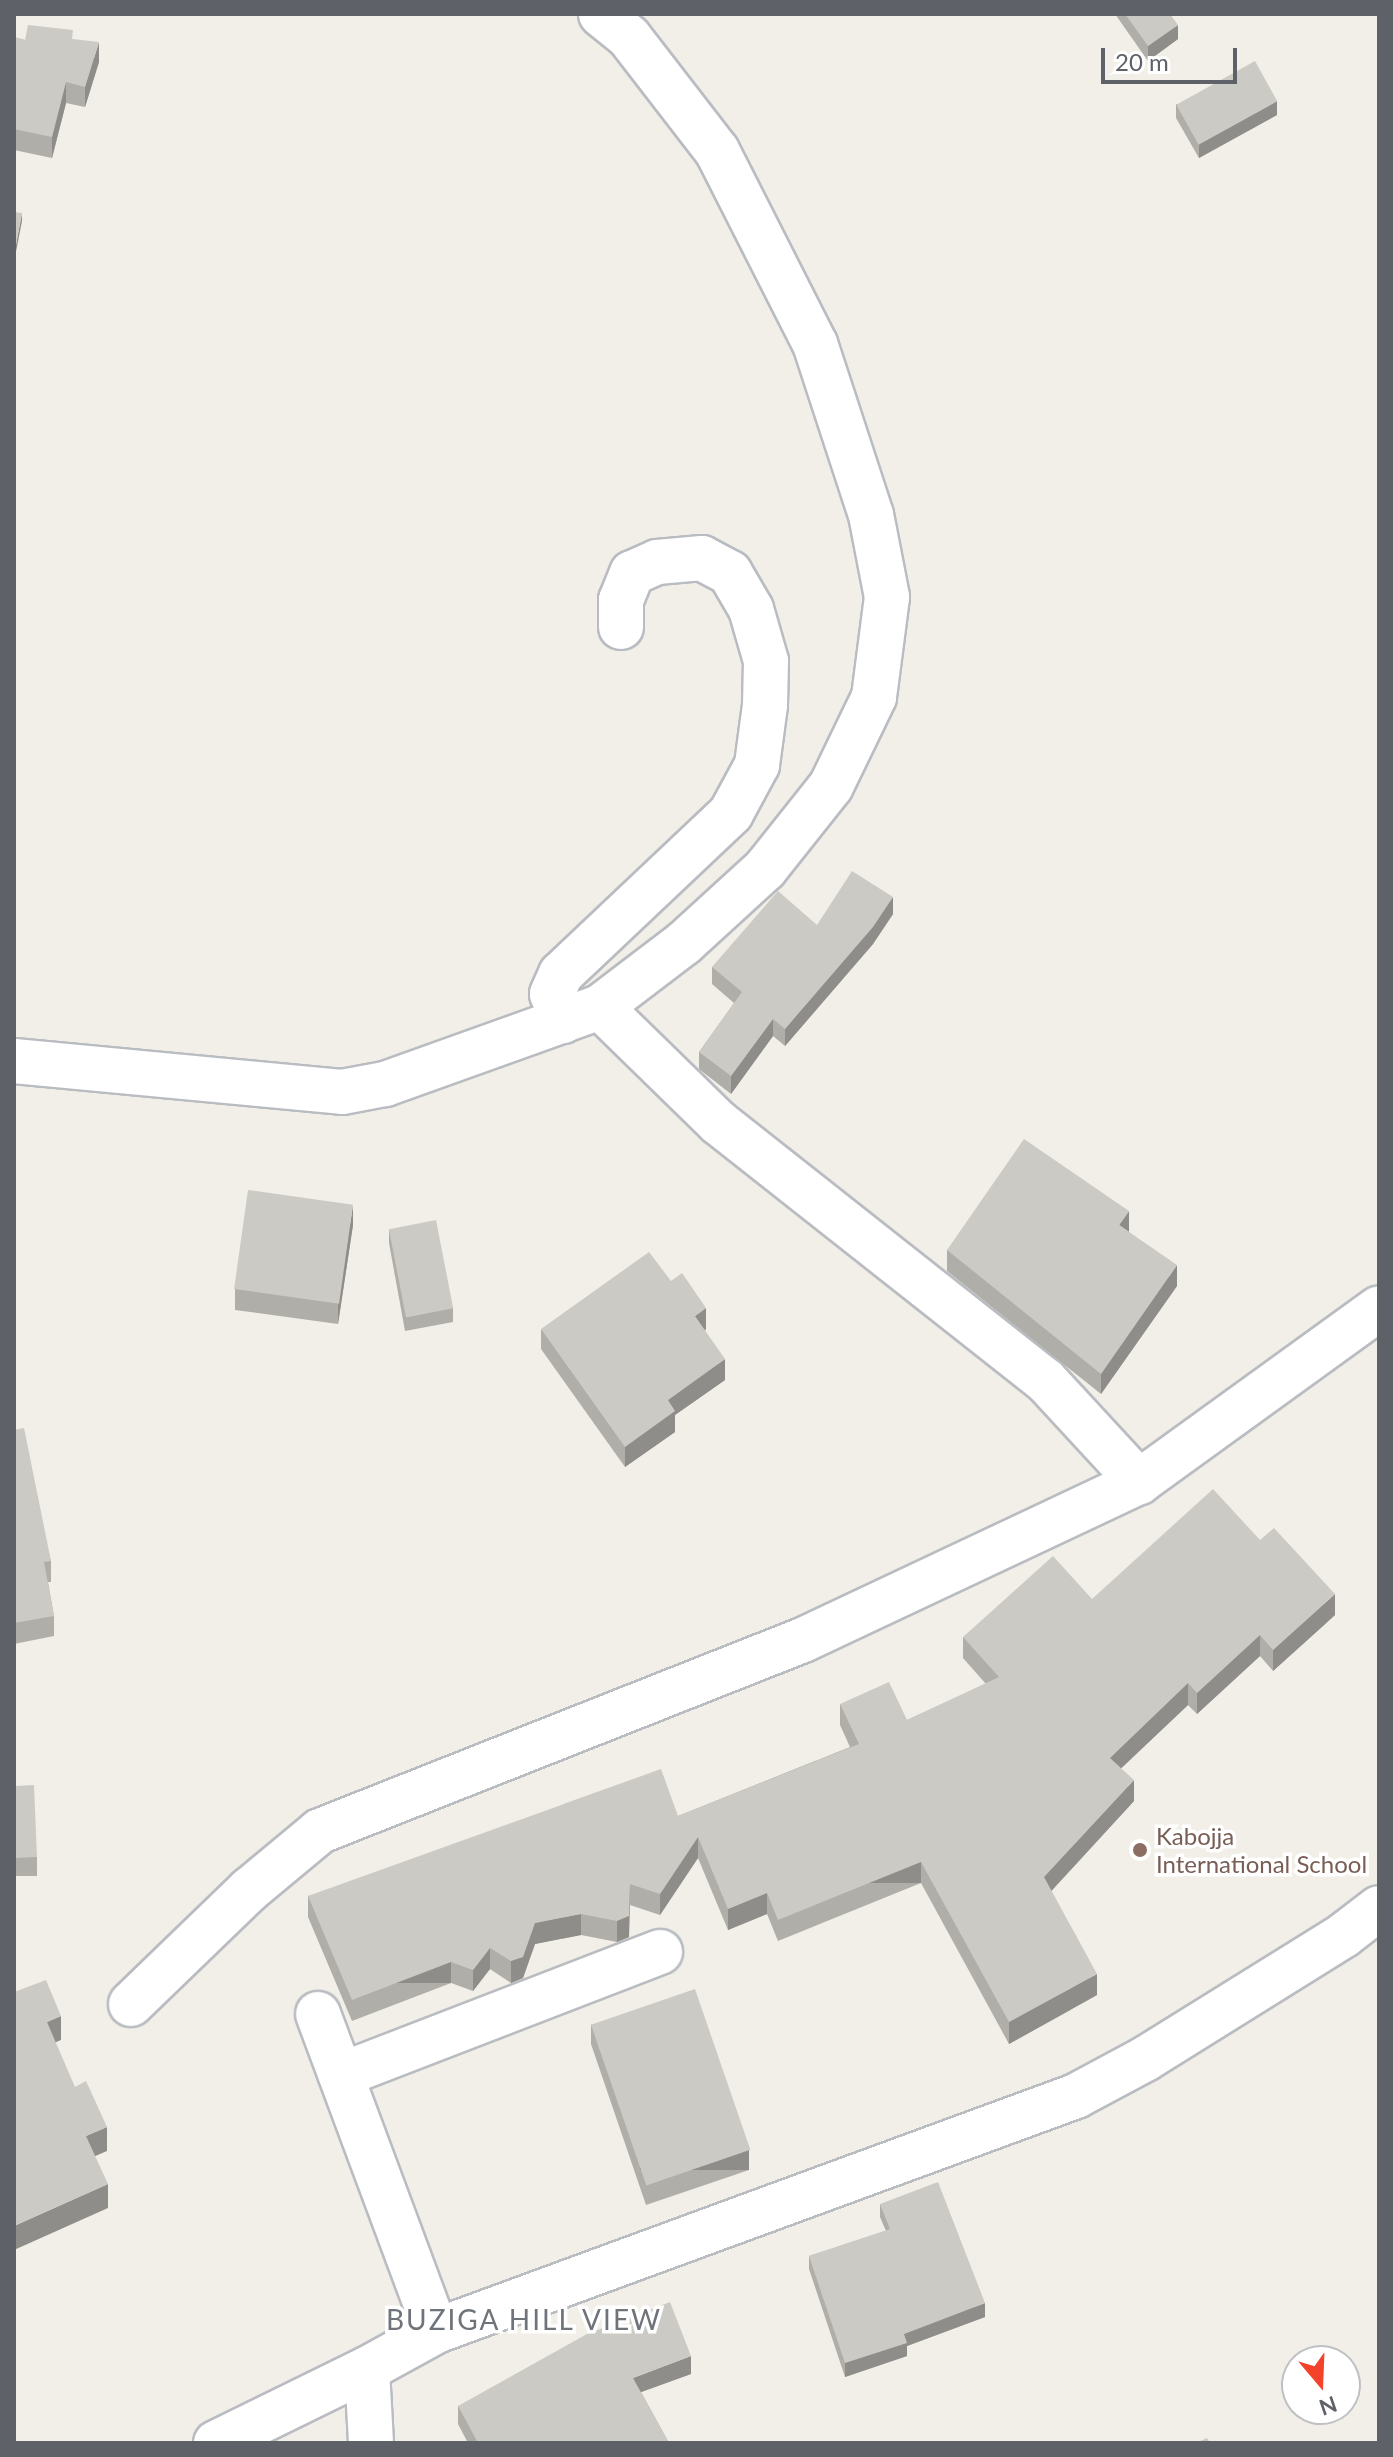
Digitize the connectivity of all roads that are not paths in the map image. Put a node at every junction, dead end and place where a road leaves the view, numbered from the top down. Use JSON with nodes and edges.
{"nodes":[{"id":1,"x":601,"y":14,"type":"edge"},
{"id":2,"x":621,"y":627,"type":"dead end"},
{"id":3,"x":582,"y":1014,"type":"junction"},
{"id":4,"x":14,"y":1061,"type":"edge"},
{"id":5,"x":1379,"y":1308,"type":"edge"},
{"id":6,"x":1139,"y":1482,"type":"junction"},
{"id":7,"x":1379,"y":1908,"type":"edge"},
{"id":8,"x":660,"y":1952,"type":"dead end"},
{"id":9,"x":131,"y":2004,"type":"dead end"},
{"id":10,"x":318,"y":2014,"type":"dead end"},
{"id":11,"x":341,"y":2075,"type":"junction"},
{"id":12,"x":436,"y":2331,"type":"junction"},
{"id":13,"x":367,"y":2369,"type":"junction"},
{"id":14,"x":216,"y":2443,"type":"edge"},
{"id":15,"x":371,"y":2443,"type":"edge"}],
"edges":[{"from":1,"to":3,"type":"street"},
{"from":2,"to":3,"type":"street"},
{"from":3,"to":4,"type":"street"},
{"from":3,"to":6,"type":"street"},
{"from":5,"to":6,"type":"street"},
{"from":6,"to":9,"type":"street"},
{"from":7,"to":12,"type":"street"},
{"from":8,"to":11,"type":"street"},
{"from":10,"to":11,"type":"street"},
{"from":11,"to":12,"type":"street"},
{"from":12,"to":13,"type":"street"},
{"from":13,"to":14,"type":"street"},
{"from":13,"to":15,"type":"street"}]}
